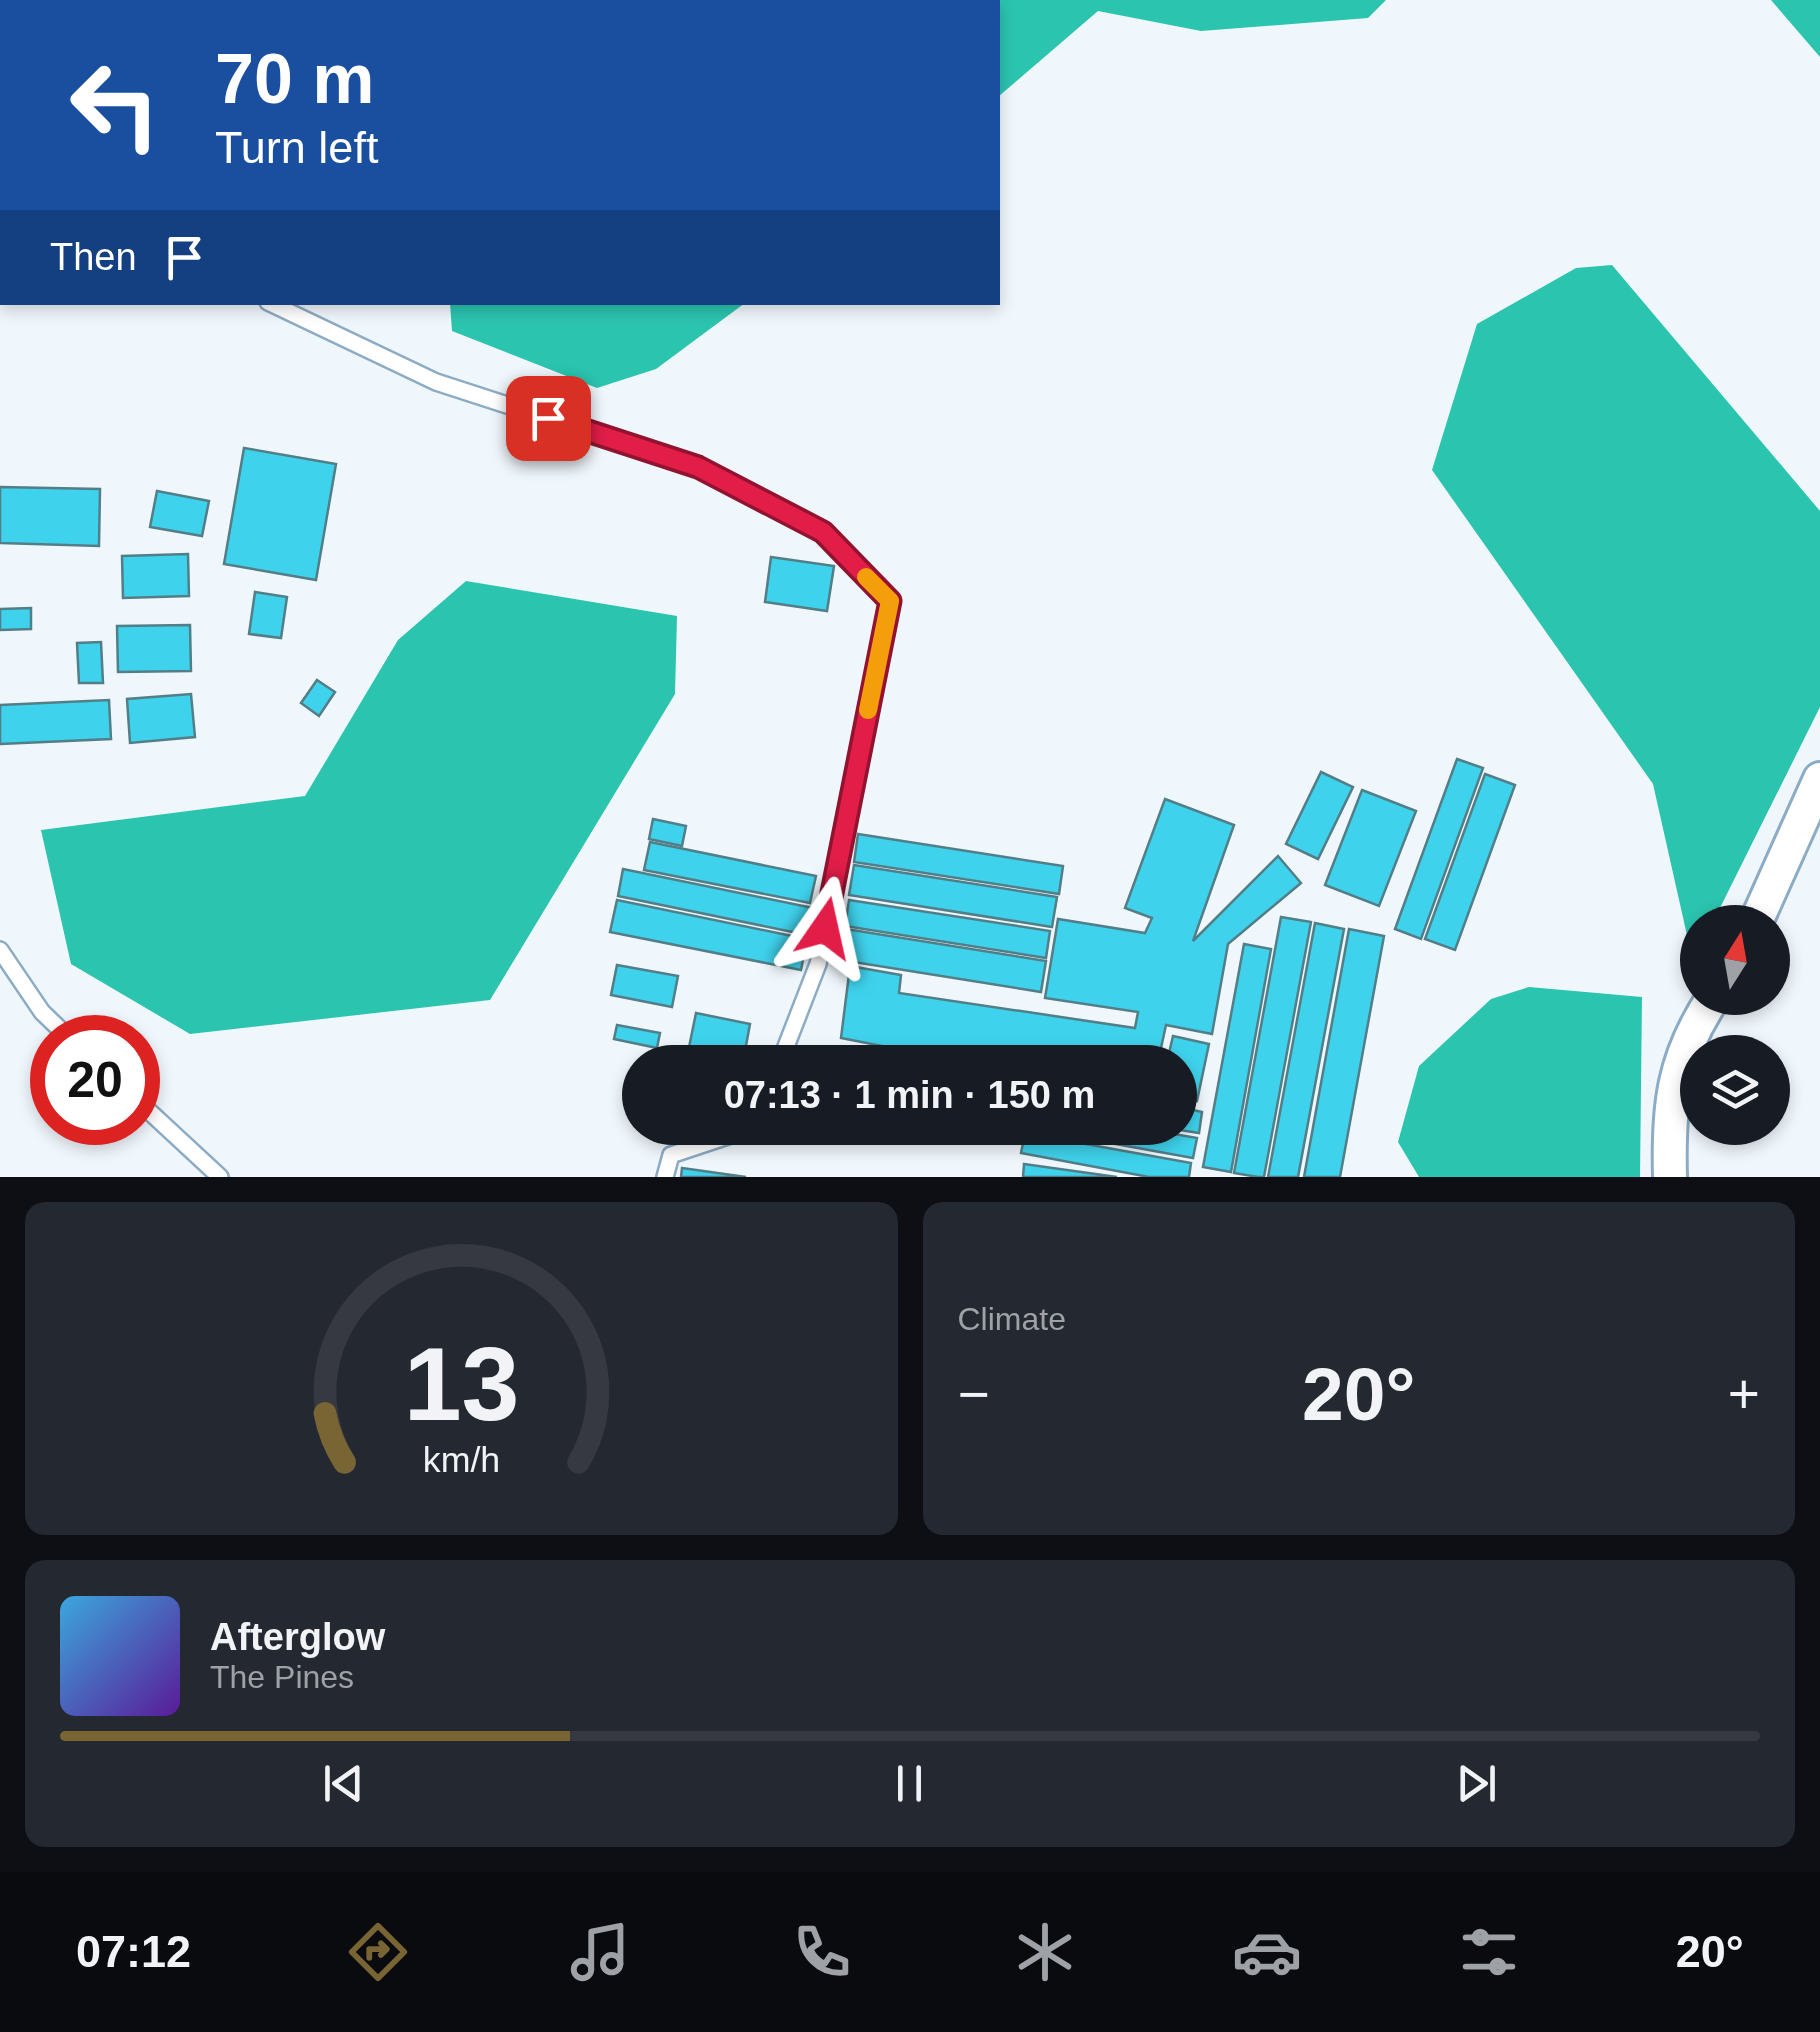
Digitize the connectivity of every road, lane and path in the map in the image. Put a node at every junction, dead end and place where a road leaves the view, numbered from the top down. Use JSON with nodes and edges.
{"nodes":[{"id":1,"x":274,"y":305,"type":"edge"},
{"id":2,"x":1820,"y":780,"type":"edge"},
{"id":3,"x":1764,"y":905,"type":"edge"},
{"id":4,"x":0,"y":950,"type":"edge"},
{"id":5,"x":45,"y":1015,"type":"edge"},
{"id":6,"x":1704,"y":1015,"type":"edge"},
{"id":7,"x":787,"y":1045,"type":"edge"},
{"id":8,"x":160,"y":1121,"type":"edge"},
{"id":9,"x":701,"y":1145,"type":"edge"},
{"id":10,"x":220,"y":1177,"type":"edge"},
{"id":11,"x":665,"y":1177,"type":"edge"},
{"id":12,"x":1670,"y":1177,"type":"edge"}],
"edges":[{"from":1,"to":7,"type":"lane"},
{"from":2,"to":3,"type":"street"},
{"from":4,"to":5,"type":"lane"},
{"from":6,"to":12,"type":"street"},
{"from":8,"to":10,"type":"lane"},
{"from":9,"to":11,"type":"lane"}]}
